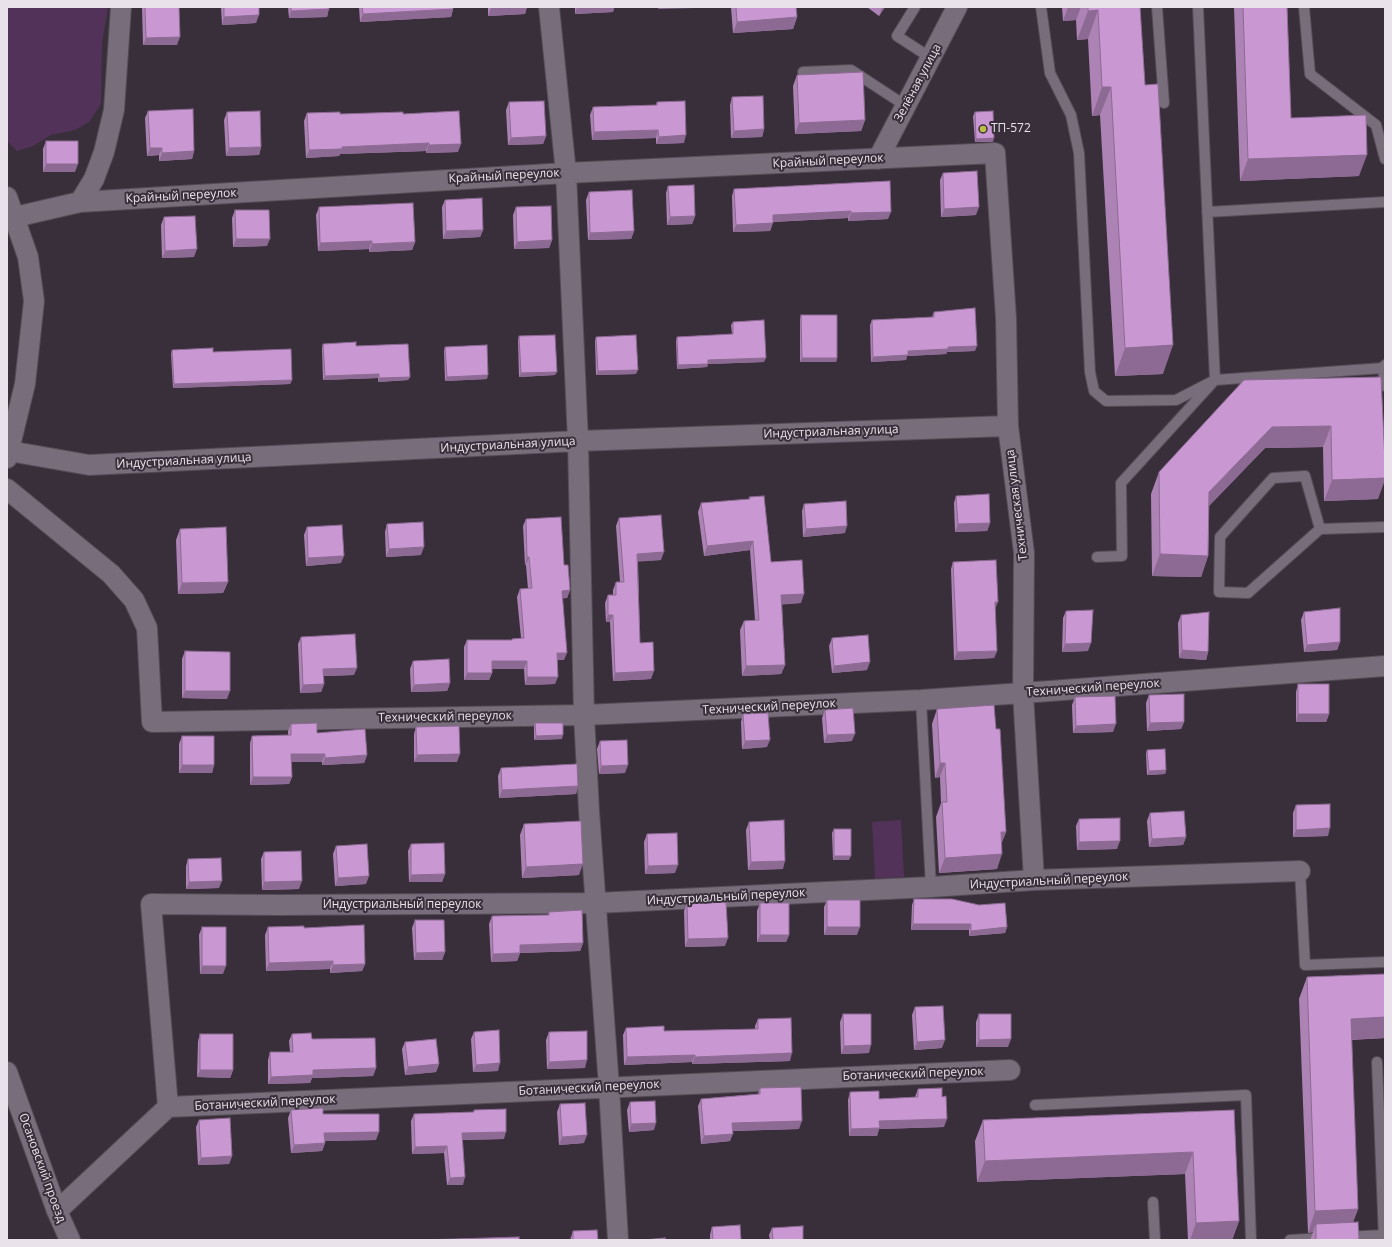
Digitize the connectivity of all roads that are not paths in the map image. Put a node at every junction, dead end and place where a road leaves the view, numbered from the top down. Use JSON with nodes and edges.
{"nodes":[{"id":1,"x":121,"y":7,"type":"edge"},
{"id":2,"x":549,"y":7,"type":"edge"},
{"id":3,"x":915,"y":7,"type":"edge"},
{"id":4,"x":957,"y":7,"type":"edge"},
{"id":5,"x":1041,"y":7,"type":"edge"},
{"id":6,"x":1157,"y":7,"type":"edge"},
{"id":7,"x":1198,"y":7,"type":"edge"},
{"id":8,"x":1304,"y":7,"type":"edge"},
{"id":9,"x":931,"y":58,"type":"junction"},
{"id":10,"x":804,"y":72,"type":"dead end"},
{"id":11,"x":1164,"y":103,"type":"dead end"},
{"id":12,"x":906,"y":106,"type":"junction"},
{"id":13,"x":995,"y":153,"type":"joint"},
{"id":14,"x":878,"y":159,"type":"junction"},
{"id":15,"x":1385,"y":159,"type":"edge"},
{"id":16,"x":566,"y":173,"type":"junction"},
{"id":17,"x":7,"y":197,"type":"edge"},
{"id":18,"x":80,"y":202,"type":"junction"},
{"id":19,"x":1385,"y":202,"type":"edge"},
{"id":20,"x":1208,"y":212,"type":"junction"},
{"id":21,"x":15,"y":217,"type":"junction"},
{"id":22,"x":1384,"y":366,"type":"edge"},
{"id":23,"x":1216,"y":380,"type":"junction"},
{"id":24,"x":1385,"y":386,"type":"edge"},
{"id":25,"x":1008,"y":426,"type":"junction"},
{"id":26,"x":578,"y":441,"type":"junction"},
{"id":27,"x":8,"y":454,"type":"edge"},
{"id":28,"x":7,"y":489,"type":"edge"},
{"id":29,"x":1385,"y":527,"type":"edge"},
{"id":30,"x":1320,"y":529,"type":"junction"},
{"id":31,"x":1097,"y":557,"type":"dead end"},
{"id":32,"x":1385,"y":666,"type":"edge"},
{"id":33,"x":1023,"y":694,"type":"junction"},
{"id":34,"x":921,"y":700,"type":"junction"},
{"id":35,"x":584,"y":715,"type":"junction"},
{"id":36,"x":1300,"y":870,"type":"joint"},
{"id":37,"x":1034,"y":880,"type":"junction"},
{"id":38,"x":931,"y":887,"type":"junction"},
{"id":39,"x":596,"y":903,"type":"junction"},
{"id":40,"x":1385,"y":962,"type":"edge"},
{"id":41,"x":1377,"y":1062,"type":"dead end"},
{"id":42,"x":1010,"y":1070,"type":"dead end"},
{"id":43,"x":7,"y":1072,"type":"edge"},
{"id":44,"x":609,"y":1087,"type":"junction"},
{"id":45,"x":1035,"y":1105,"type":"dead end"},
{"id":46,"x":168,"y":1107,"type":"junction"},
{"id":47,"x":1153,"y":1202,"type":"dead end"},
{"id":48,"x":57,"y":1211,"type":"junction"},
{"id":49,"x":1384,"y":1237,"type":"edge"},
{"id":50,"x":70,"y":1240,"type":"edge"},
{"id":51,"x":618,"y":1240,"type":"edge"},
{"id":52,"x":1155,"y":1240,"type":"edge"},
{"id":53,"x":1251,"y":1240,"type":"edge"},
{"id":54,"x":1290,"y":1240,"type":"edge"}],
"edges":[{"from":1,"to":18,"type":"street"},
{"from":2,"to":16,"type":"street"},
{"from":3,"to":9,"type":"lane"},
{"from":4,"to":9,"type":"street","name":"Зелёная улица"},
{"from":5,"to":23,"type":"lane"},
{"from":6,"to":11,"type":"lane"},
{"from":7,"to":20,"type":"lane"},
{"from":8,"to":15,"type":"lane"},
{"from":9,"to":12,"type":"street","name":"Зелёная улица"},
{"from":10,"to":12,"type":"lane"},
{"from":12,"to":14,"type":"street","name":"Зелёная улица"},
{"from":13,"to":14,"type":"street","name":"Крайный переулок"},
{"from":13,"to":25,"type":"street","name":"Техническая улица"},
{"from":14,"to":16,"type":"street","name":"Крайный переулок"},
{"from":16,"to":18,"type":"street","name":"Крайный переулок"},
{"from":16,"to":26,"type":"street"},
{"from":17,"to":21,"type":"street"},
{"from":18,"to":21,"type":"street","name":"Крайный переулок"},
{"from":19,"to":20,"type":"lane"},
{"from":20,"to":23,"type":"lane"},
{"from":21,"to":27,"type":"street"},
{"from":22,"to":23,"type":"lane"},
{"from":22,"to":24,"type":"lane"},
{"from":23,"to":31,"type":"lane"},
{"from":25,"to":26,"type":"street","name":"Индустриальная улица"},
{"from":25,"to":33,"type":"street","name":"Техническая улица"},
{"from":26,"to":27,"type":"street","name":"Индустриальная улица"},
{"from":26,"to":35,"type":"street"},
{"from":28,"to":35,"type":"street","name":"Технический переулок"},
{"from":29,"to":30,"type":"lane"},
{"from":30,"to":30,"type":"lane"},
{"from":32,"to":33,"type":"street","name":"Технический переулок"},
{"from":33,"to":34,"type":"street","name":"Технический переулок"},
{"from":33,"to":37,"type":"street","name":"Техническая улица"},
{"from":34,"to":35,"type":"street","name":"Технический переулок"},
{"from":34,"to":38,"type":"lane"},
{"from":35,"to":39,"type":"street"},
{"from":36,"to":37,"type":"street","name":"Индустриальный переулок"},
{"from":36,"to":40,"type":"lane"},
{"from":37,"to":38,"type":"street","name":"Индустриальный переулок"},
{"from":38,"to":39,"type":"street","name":"Индустриальный переулок"},
{"from":39,"to":44,"type":"street"},
{"from":39,"to":46,"type":"street","name":"Индустриальный переулок"},
{"from":41,"to":49,"type":"lane"},
{"from":42,"to":44,"type":"street","name":"Ботанический переулок"},
{"from":43,"to":48,"type":"street","name":"Осановский проезд"},
{"from":44,"to":46,"type":"street","name":"Ботанический переулок"},
{"from":44,"to":51,"type":"street"},
{"from":45,"to":53,"type":"lane"},
{"from":46,"to":48,"type":"street"},
{"from":47,"to":52,"type":"lane"},
{"from":48,"to":50,"type":"street","name":"Осановский проезд"},
{"from":49,"to":54,"type":"lane"}]}
